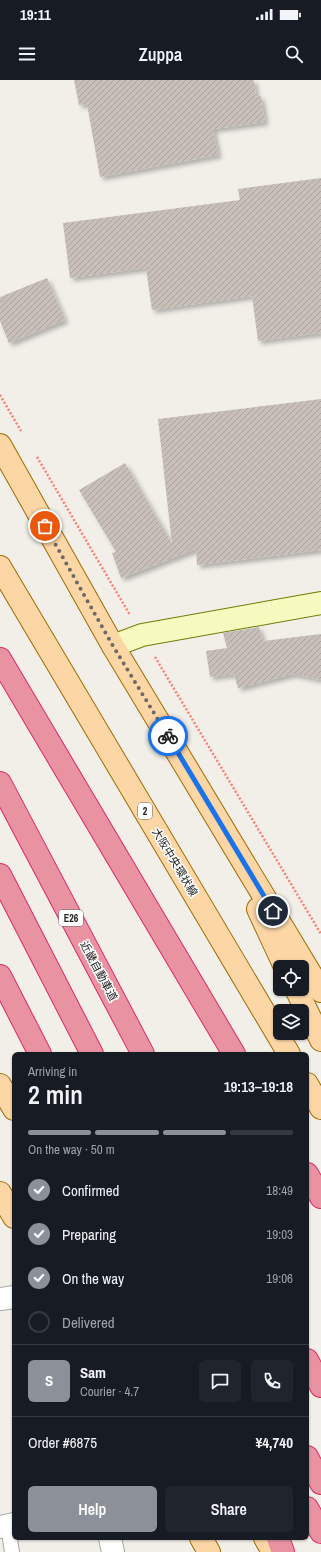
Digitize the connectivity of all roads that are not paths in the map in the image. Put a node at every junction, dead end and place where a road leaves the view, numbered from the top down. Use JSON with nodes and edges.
{"nodes":[{"id":1,"x":0,"y":446,"type":"edge"},
{"id":2,"x":0,"y":567,"type":"edge"},
{"id":3,"x":321,"y":603,"type":"edge"},
{"id":4,"x":113,"y":646,"type":"junction"},
{"id":5,"x":0,"y":659,"type":"edge"},
{"id":6,"x":0,"y":783,"type":"edge"},
{"id":7,"x":210,"y":804,"type":"junction"},
{"id":8,"x":0,"y":875,"type":"edge"},
{"id":9,"x":282,"y":960,"type":"edge"},
{"id":10,"x":0,"y":976,"type":"edge"},
{"id":11,"x":321,"y":991,"type":"edge"},
{"id":12,"x":299,"y":996,"type":"edge"},
{"id":13,"x":321,"y":1040,"type":"edge"},
{"id":14,"x":39,"y":1052,"type":"edge"},
{"id":15,"x":91,"y":1052,"type":"edge"},
{"id":16,"x":142,"y":1052,"type":"edge"},
{"id":17,"x":233,"y":1052,"type":"edge"},
{"id":18,"x":288,"y":1052,"type":"edge"},
{"id":19,"x":0,"y":1085,"type":"edge"},
{"id":20,"x":309,"y":1087,"type":"edge"},
{"id":21,"x":12,"y":1106,"type":"edge"},
{"id":22,"x":321,"y":1108,"type":"edge"},
{"id":23,"x":309,"y":1177,"type":"edge"},
{"id":24,"x":0,"y":1193,"type":"edge"},
{"id":25,"x":321,"y":1197,"type":"edge"},
{"id":26,"x":12,"y":1214,"type":"edge"},
{"id":27,"x":12,"y":1296,"type":"edge"},
{"id":28,"x":0,"y":1299,"type":"edge"},
{"id":29,"x":309,"y":1364,"type":"edge"},
{"id":30,"x":321,"y":1386,"type":"edge"},
{"id":31,"x":309,"y":1461,"type":"edge"},
{"id":32,"x":321,"y":1483,"type":"edge"},
{"id":33,"x":309,"y":1511,"type":"edge"},
{"id":34,"x":7,"y":1525,"type":"edge"},
{"id":35,"x":321,"y":1532,"type":"edge"},
{"id":36,"x":110,"y":1540,"type":"edge"},
{"id":37,"x":202,"y":1540,"type":"edge"},
{"id":38,"x":266,"y":1540,"type":"edge"},
{"id":39,"x":279,"y":1540,"type":"edge"},
{"id":40,"x":12,"y":1552,"type":"edge"},
{"id":41,"x":113,"y":1552,"type":"edge"},
{"id":42,"x":209,"y":1552,"type":"edge"},
{"id":43,"x":273,"y":1552,"type":"edge"},
{"id":44,"x":283,"y":1552,"type":"edge"}],
"edges":[{"from":1,"to":4,"type":"main road"},
{"from":2,"to":18,"type":"main road","name":"大阪中央環状線","number":"2"},
{"from":3,"to":4,"type":"street"},
{"from":4,"to":7,"type":"main road"},
{"from":5,"to":17,"type":"highway"},
{"from":6,"to":16,"type":"highway","name":"近畿自動車道","number":"E26"},
{"from":7,"to":9,"type":"main road"},
{"from":7,"to":11,"type":"main road"},
{"from":8,"to":15,"type":"highway"},
{"from":10,"to":14,"type":"highway"},
{"from":12,"to":13,"type":"main road"},
{"from":19,"to":21,"type":"main road"},
{"from":20,"to":22,"type":"main road"},
{"from":23,"to":25,"type":"highway"},
{"from":24,"to":26,"type":"main road"},
{"from":27,"to":28,"type":"street"},
{"from":29,"to":30,"type":"highway"},
{"from":31,"to":32,"type":"highway"},
{"from":33,"to":35,"type":"highway"},
{"from":34,"to":40,"type":"lane"},
{"from":36,"to":41,"type":"street"},
{"from":37,"to":42,"type":"main road"},
{"from":38,"to":43,"type":"main road"},
{"from":39,"to":44,"type":"highway"}]}
